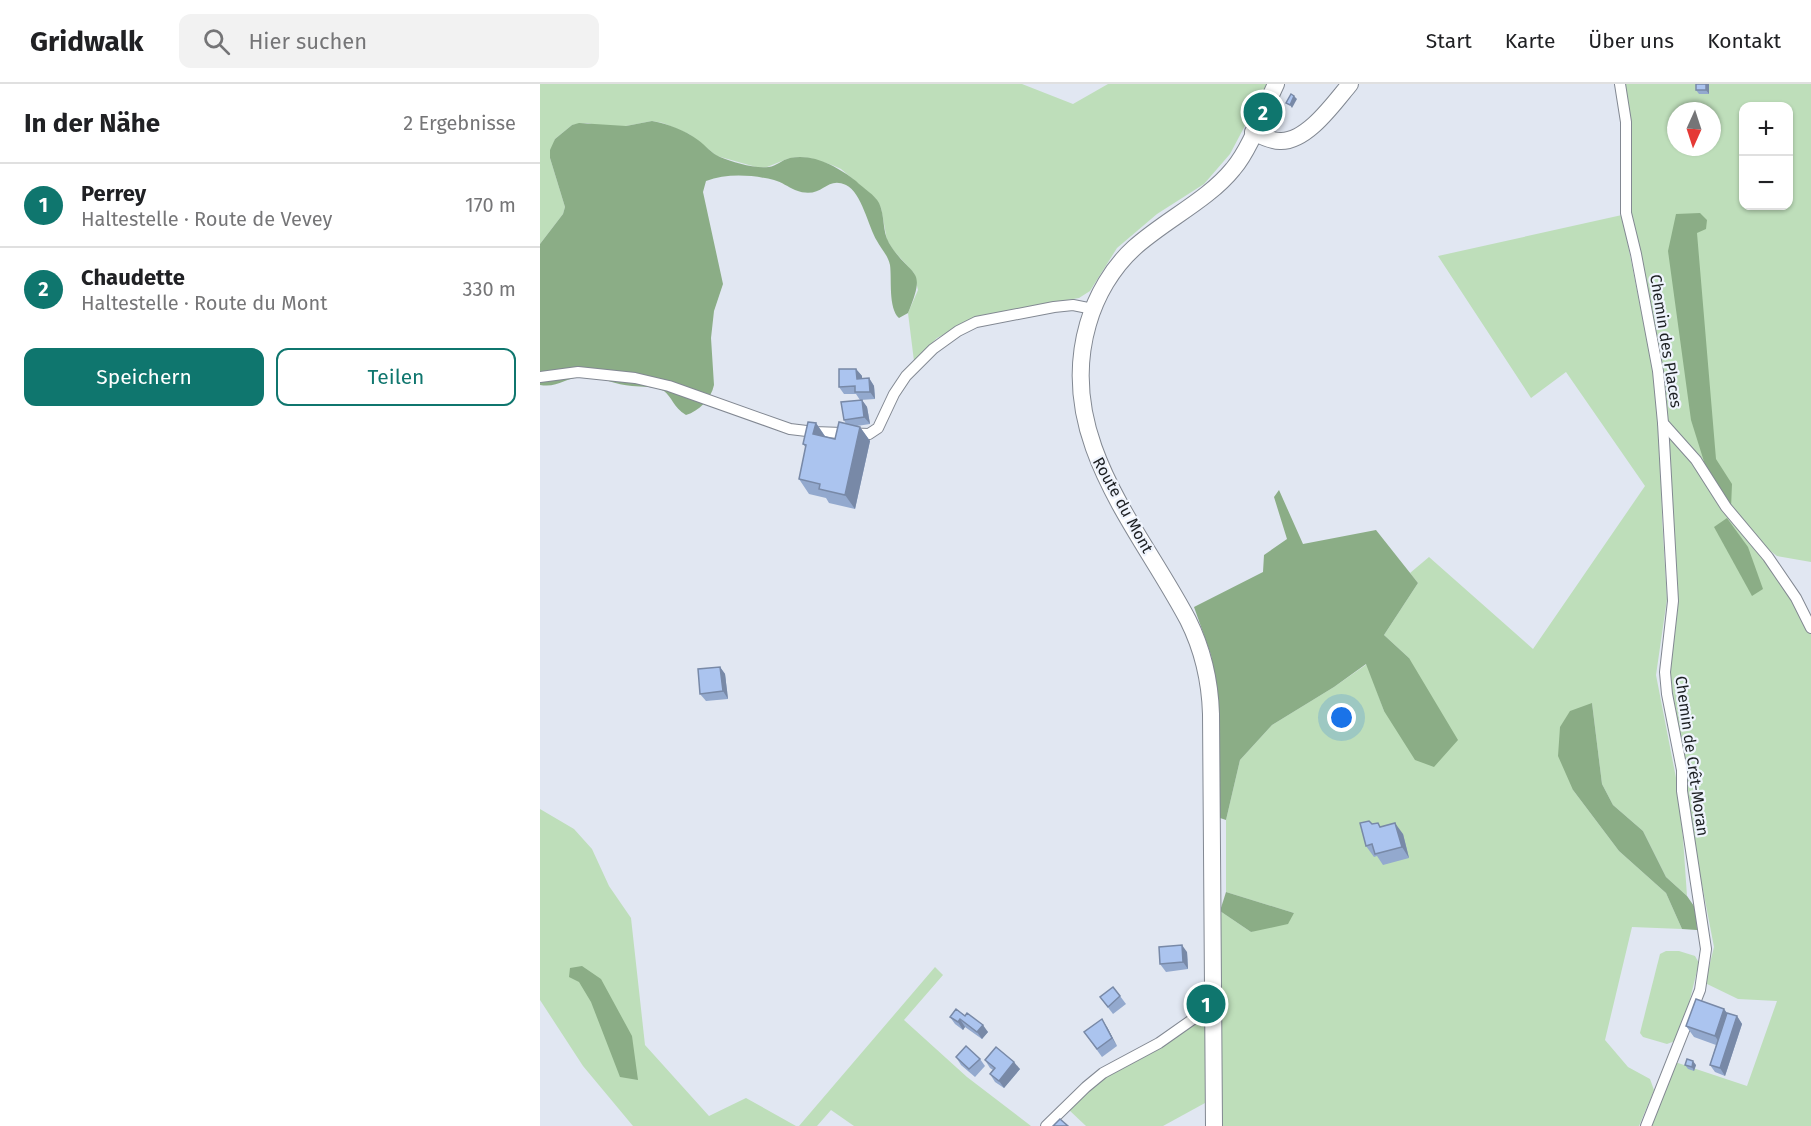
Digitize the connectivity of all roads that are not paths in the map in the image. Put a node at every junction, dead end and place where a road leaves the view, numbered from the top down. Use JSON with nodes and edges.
{"nodes":[{"id":1,"x":1276,"y":84,"type":"edge"},
{"id":2,"x":1350,"y":84,"type":"edge"},
{"id":3,"x":1620,"y":84,"type":"edge"},
{"id":4,"x":1253,"y":132,"type":"junction"},
{"id":5,"x":1093,"y":309,"type":"junction"},
{"id":6,"x":540,"y":377,"type":"edge"},
{"id":7,"x":1663,"y":423,"type":"junction"},
{"id":8,"x":1811,"y":628,"type":"edge"},
{"id":9,"x":1213,"y":1011,"type":"junction"},
{"id":10,"x":1046,"y":1126,"type":"edge"},
{"id":11,"x":1214,"y":1126,"type":"edge"},
{"id":12,"x":1646,"y":1126,"type":"edge"}],
"edges":[{"from":1,"to":4,"type":"main road","name":"Route du Mont"},
{"from":2,"to":4,"type":"main road"},
{"from":3,"to":7,"type":"street","name":"Chemin des Places"},
{"from":4,"to":5,"type":"main road","name":"Route du Mont"},
{"from":5,"to":6,"type":"street"},
{"from":5,"to":9,"type":"main road","name":"Route du Mont"},
{"from":7,"to":8,"type":"street","name":"Chemin des Places"},
{"from":7,"to":12,"type":"street","name":"Chemin de Crêt-Moran"},
{"from":9,"to":10,"type":"street"},
{"from":9,"to":11,"type":"main road","name":"Route du Mont"}]}
